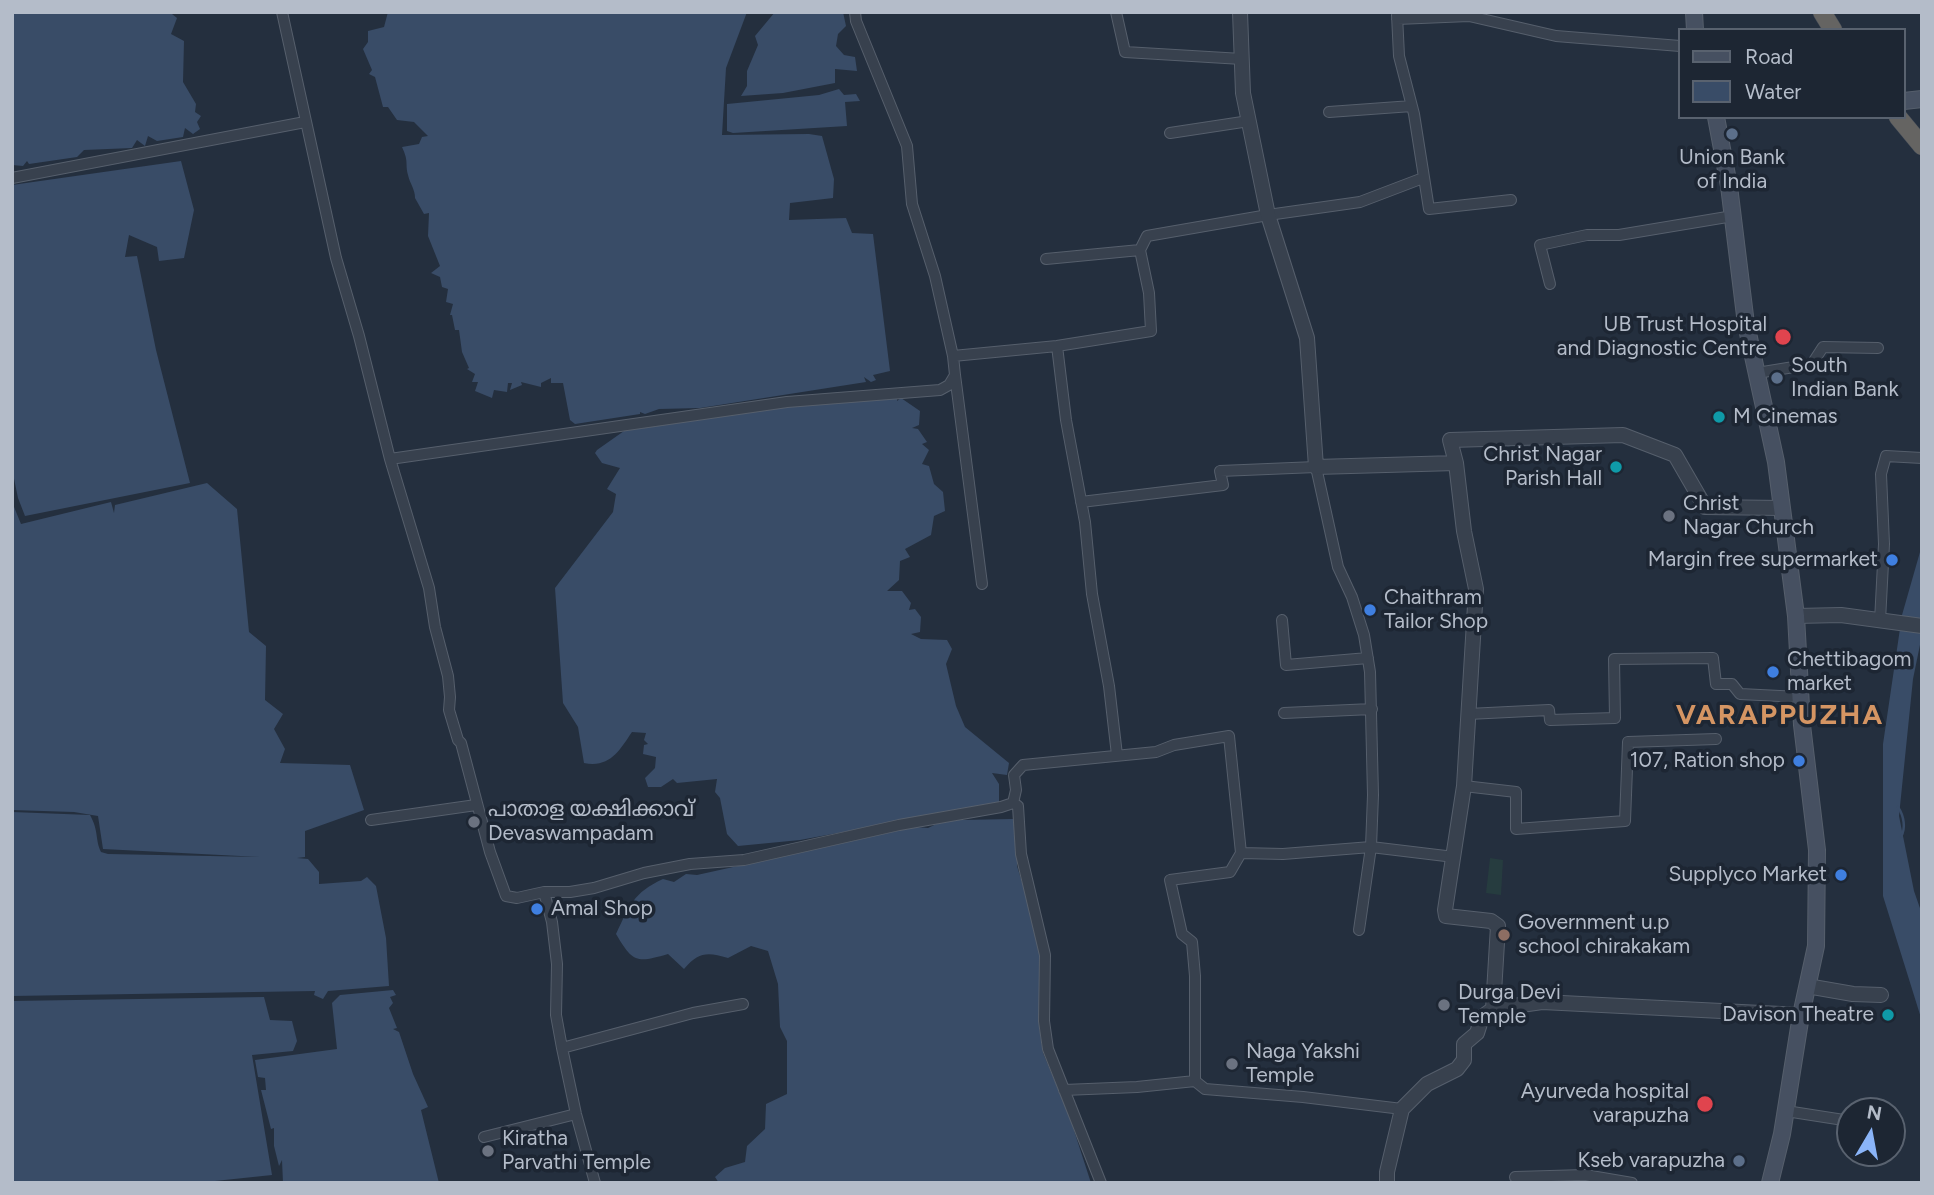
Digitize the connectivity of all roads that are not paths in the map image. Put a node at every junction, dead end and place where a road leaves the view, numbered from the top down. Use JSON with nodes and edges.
{"nodes":[{"id":1,"x":282,"y":12,"type":"edge"},
{"id":2,"x":855,"y":12,"type":"edge"},
{"id":3,"x":1116,"y":12,"type":"edge"},
{"id":4,"x":1240,"y":12,"type":"edge"},
{"id":5,"x":1822,"y":12,"type":"edge"},
{"id":6,"x":1397,"y":16,"type":"edge"},
{"id":7,"x":1832,"y":28,"type":"edge"},
{"id":8,"x":1678,"y":46,"type":"edge"},
{"id":9,"x":1242,"y":59,"type":"junction"},
{"id":10,"x":1412,"y":106,"type":"junction"},
{"id":11,"x":1329,"y":112,"type":"dead end"},
{"id":12,"x":1716,"y":119,"type":"edge"},
{"id":13,"x":1900,"y":119,"type":"edge"},
{"id":14,"x":1249,"y":121,"type":"junction"},
{"id":15,"x":305,"y":122,"type":"junction"},
{"id":16,"x":1170,"y":133,"type":"dead end"},
{"id":17,"x":1922,"y":146,"type":"edge"},
{"id":18,"x":12,"y":178,"type":"edge"},
{"id":19,"x":1423,"y":178,"type":"junction"},
{"id":20,"x":1511,"y":200,"type":"dead end"},
{"id":21,"x":1268,"y":215,"type":"junction"},
{"id":22,"x":1733,"y":216,"type":"junction"},
{"id":23,"x":1140,"y":250,"type":"junction"},
{"id":24,"x":1046,"y":259,"type":"dead end"},
{"id":25,"x":1550,"y":284,"type":"dead end"},
{"id":26,"x":1057,"y":346,"type":"junction"},
{"id":27,"x":1878,"y":348,"type":"dead end"},
{"id":28,"x":953,"y":356,"type":"junction"},
{"id":29,"x":1756,"y":373,"type":"junction"},
{"id":30,"x":955,"y":375,"type":"junction"},
{"id":31,"x":390,"y":458,"type":"junction"},
{"id":32,"x":1922,"y":458,"type":"edge"},
{"id":33,"x":1456,"y":463,"type":"junction"},
{"id":34,"x":1316,"y":467,"type":"junction"},
{"id":35,"x":1081,"y":502,"type":"junction"},
{"id":36,"x":1782,"y":508,"type":"junction"},
{"id":37,"x":982,"y":584,"type":"dead end"},
{"id":38,"x":1796,"y":616,"type":"junction"},
{"id":39,"x":1282,"y":620,"type":"dead end"},
{"id":40,"x":1880,"y":621,"type":"junction"},
{"id":41,"x":1922,"y":626,"type":"edge"},
{"id":42,"x":1368,"y":658,"type":"junction"},
{"id":43,"x":1800,"y":697,"type":"junction"},
{"id":44,"x":1372,"y":709,"type":"junction"},
{"id":45,"x":1283,"y":713,"type":"dead end"},
{"id":46,"x":1468,"y":714,"type":"junction"},
{"id":47,"x":1716,"y":739,"type":"dead end"},
{"id":48,"x":1117,"y":755,"type":"junction"},
{"id":49,"x":1464,"y":786,"type":"junction"},
{"id":50,"x":1013,"y":803,"type":"junction"},
{"id":51,"x":476,"y":805,"type":"junction"},
{"id":52,"x":371,"y":820,"type":"dead end"},
{"id":53,"x":1371,"y":847,"type":"junction"},
{"id":54,"x":1241,"y":853,"type":"junction"},
{"id":55,"x":1454,"y":857,"type":"junction"},
{"id":56,"x":544,"y":892,"type":"junction"},
{"id":57,"x":1359,"y":930,"type":"dead end"},
{"id":58,"x":1807,"y":986,"type":"junction"},
{"id":59,"x":1881,"y":995,"type":"dead end"},
{"id":60,"x":743,"y":1004,"type":"dead end"},
{"id":61,"x":1493,"y":1009,"type":"junction"},
{"id":62,"x":1801,"y":1015,"type":"junction"},
{"id":63,"x":562,"y":1048,"type":"junction"},
{"id":64,"x":1195,"y":1081,"type":"junction"},
{"id":65,"x":1064,"y":1090,"type":"junction"},
{"id":66,"x":1402,"y":1109,"type":"junction"},
{"id":67,"x":1786,"y":1111,"type":"junction"},
{"id":68,"x":576,"y":1114,"type":"junction"},
{"id":69,"x":1836,"y":1119,"type":"edge"},
{"id":70,"x":484,"y":1137,"type":"dead end"},
{"id":71,"x":1515,"y":1177,"type":"dead end"},
{"id":72,"x":595,"y":1183,"type":"edge"},
{"id":73,"x":1101,"y":1183,"type":"edge"},
{"id":74,"x":1387,"y":1183,"type":"edge"},
{"id":75,"x":1632,"y":1183,"type":"edge"},
{"id":76,"x":1770,"y":1183,"type":"edge"}],
"edges":[{"from":1,"to":15,"type":"street"},
{"from":2,"to":28,"type":"street"},
{"from":3,"to":9,"type":"street"},
{"from":4,"to":9,"type":"street"},
{"from":5,"to":7,"type":"highway"},
{"from":6,"to":8,"type":"street"},
{"from":6,"to":10,"type":"street"},
{"from":9,"to":14,"type":"street"},
{"from":10,"to":11,"type":"street"},
{"from":10,"to":19,"type":"street"},
{"from":12,"to":22,"type":"main road"},
{"from":13,"to":17,"type":"highway"},
{"from":14,"to":16,"type":"street"},
{"from":14,"to":21,"type":"street"},
{"from":15,"to":18,"type":"street"},
{"from":15,"to":31,"type":"street"},
{"from":19,"to":20,"type":"street"},
{"from":19,"to":21,"type":"street"},
{"from":21,"to":23,"type":"street"},
{"from":21,"to":34,"type":"street"},
{"from":22,"to":25,"type":"street"},
{"from":22,"to":29,"type":"main road"},
{"from":23,"to":24,"type":"street"},
{"from":23,"to":26,"type":"street"},
{"from":26,"to":28,"type":"street"},
{"from":26,"to":35,"type":"street"},
{"from":27,"to":29,"type":"street"},
{"from":28,"to":30,"type":"street"},
{"from":29,"to":36,"type":"main road"},
{"from":30,"to":31,"type":"street"},
{"from":30,"to":37,"type":"street"},
{"from":31,"to":51,"type":"street"},
{"from":32,"to":40,"type":"street"},
{"from":33,"to":34,"type":"street"},
{"from":33,"to":36,"type":"street"},
{"from":33,"to":46,"type":"street"},
{"from":34,"to":35,"type":"street"},
{"from":34,"to":42,"type":"street"},
{"from":35,"to":48,"type":"street"},
{"from":36,"to":38,"type":"main road"},
{"from":38,"to":40,"type":"street"},
{"from":38,"to":43,"type":"main road"},
{"from":39,"to":42,"type":"street"},
{"from":40,"to":41,"type":"street"},
{"from":42,"to":44,"type":"street"},
{"from":43,"to":46,"type":"street"},
{"from":43,"to":58,"type":"main road"},
{"from":44,"to":45,"type":"street"},
{"from":44,"to":53,"type":"street"},
{"from":46,"to":49,"type":"street"},
{"from":47,"to":49,"type":"street"},
{"from":48,"to":50,"type":"street"},
{"from":48,"to":54,"type":"street"},
{"from":49,"to":55,"type":"street"},
{"from":50,"to":56,"type":"street"},
{"from":50,"to":65,"type":"street"},
{"from":51,"to":52,"type":"street"},
{"from":51,"to":56,"type":"street"},
{"from":53,"to":54,"type":"street"},
{"from":53,"to":55,"type":"street"},
{"from":53,"to":57,"type":"street"},
{"from":54,"to":64,"type":"street"},
{"from":55,"to":61,"type":"street"},
{"from":56,"to":63,"type":"street"},
{"from":58,"to":59,"type":"street"},
{"from":58,"to":62,"type":"main road"},
{"from":60,"to":63,"type":"street"},
{"from":61,"to":62,"type":"street"},
{"from":61,"to":66,"type":"street"},
{"from":62,"to":67,"type":"main road"},
{"from":63,"to":68,"type":"street"},
{"from":64,"to":65,"type":"street"},
{"from":64,"to":66,"type":"street"},
{"from":65,"to":73,"type":"street"},
{"from":66,"to":74,"type":"street"},
{"from":67,"to":69,"type":"street"},
{"from":67,"to":76,"type":"main road"},
{"from":68,"to":70,"type":"street"},
{"from":68,"to":72,"type":"street"},
{"from":71,"to":75,"type":"street"}]}
